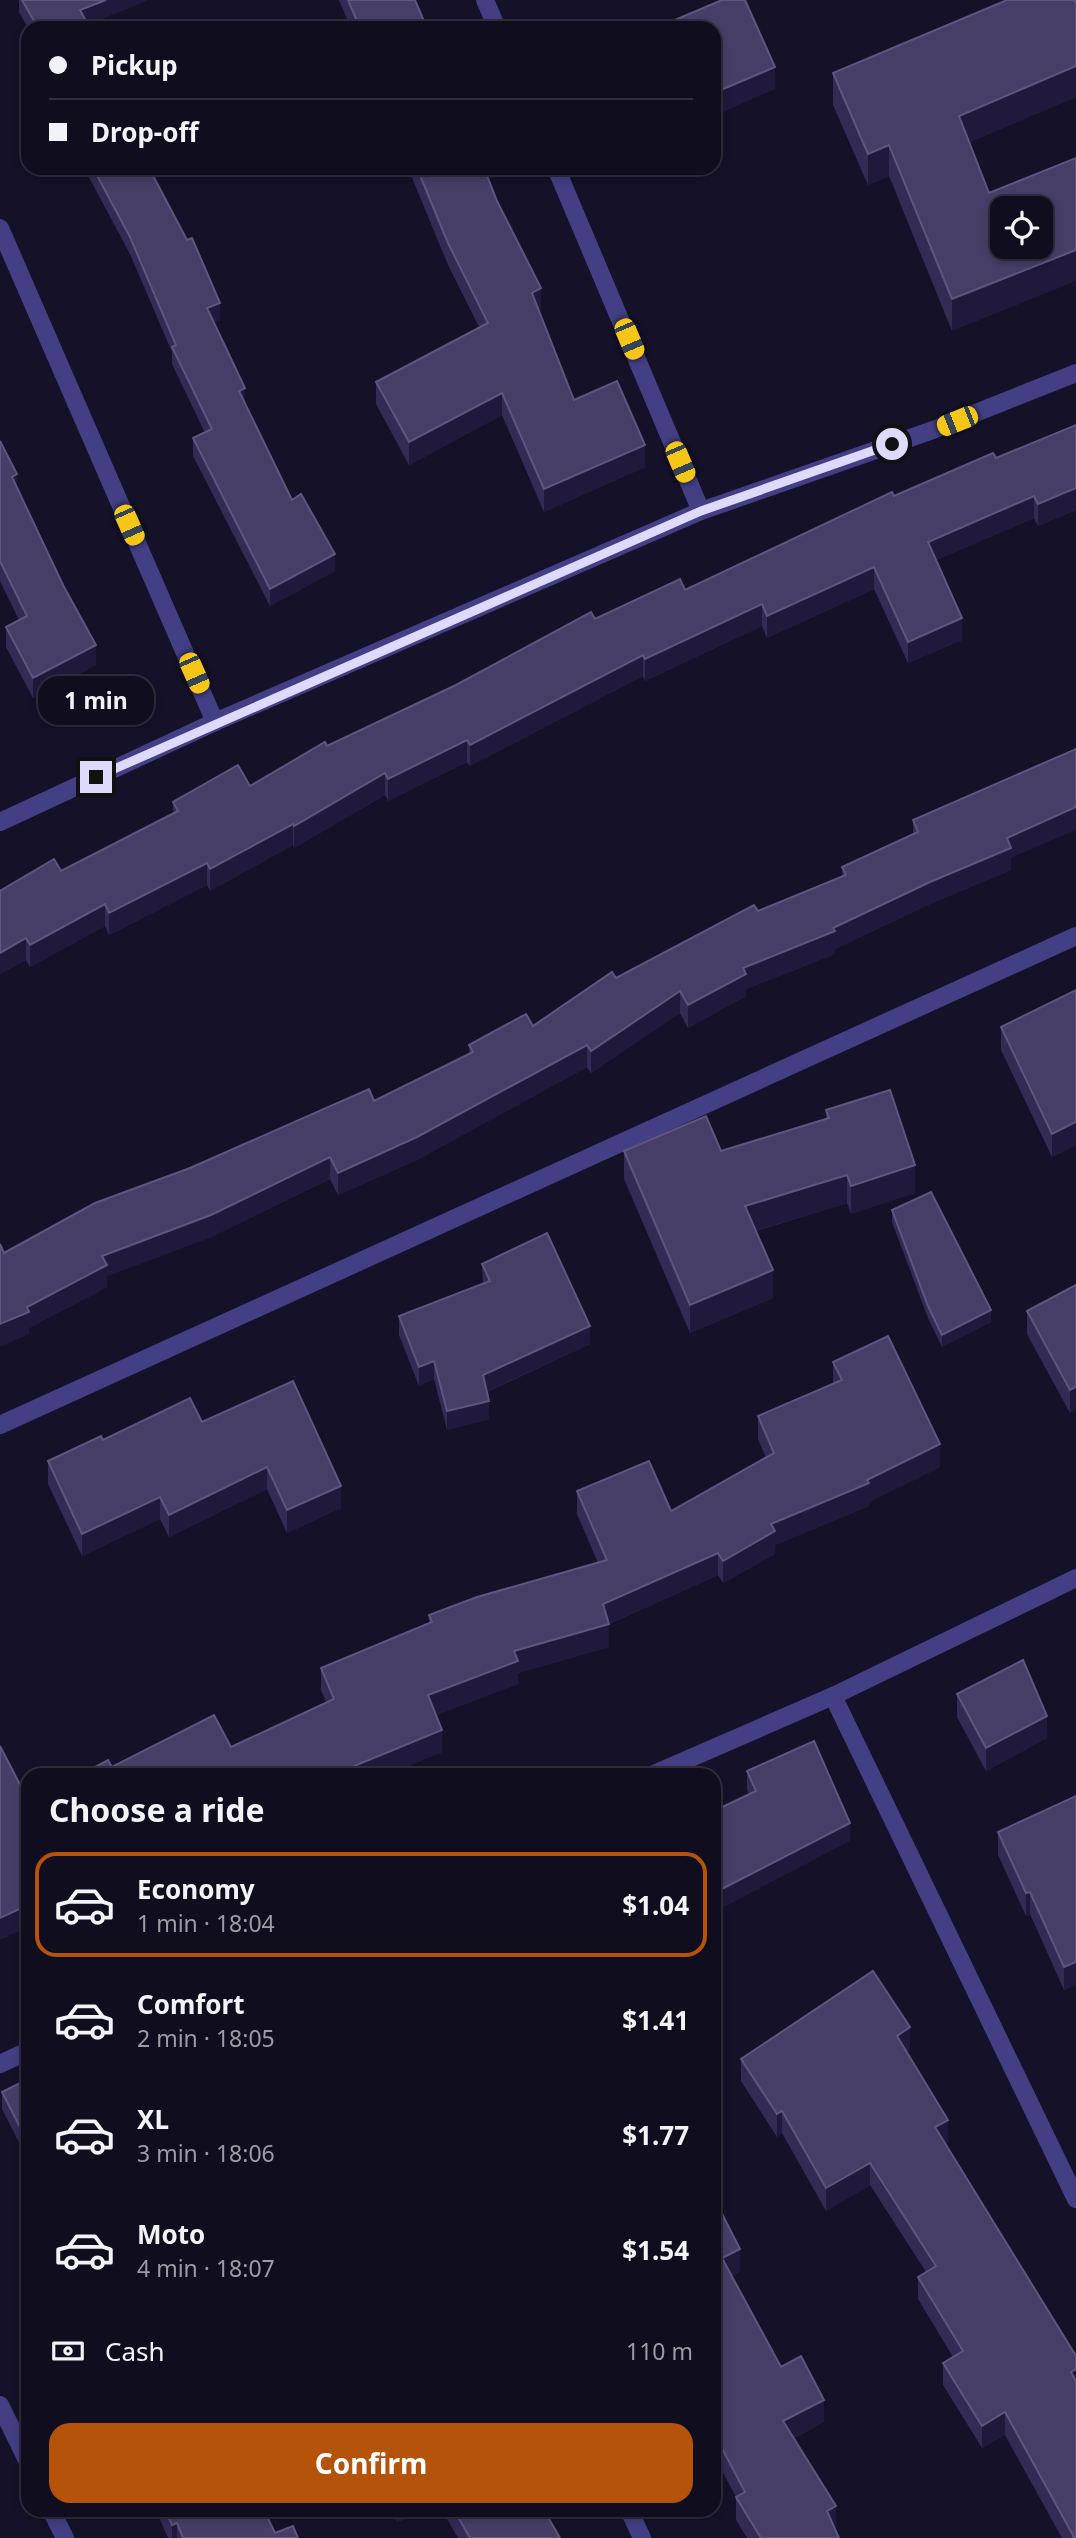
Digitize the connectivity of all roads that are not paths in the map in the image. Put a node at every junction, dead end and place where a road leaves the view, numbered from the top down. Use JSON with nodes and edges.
{"nodes":[{"id":1,"x":485,"y":0,"type":"edge"},
{"id":2,"x":494,"y":21,"type":"edge"},
{"id":3,"x":559,"y":175,"type":"edge"},
{"id":4,"x":0,"y":228,"type":"edge"},
{"id":5,"x":1076,"y":373,"type":"edge"},
{"id":6,"x":701,"y":511,"type":"junction"},
{"id":7,"x":215,"y":722,"type":"junction"},
{"id":8,"x":0,"y":821,"type":"edge"},
{"id":9,"x":1076,"y":936,"type":"edge"},
{"id":10,"x":0,"y":1425,"type":"edge"},
{"id":11,"x":1076,"y":1578,"type":"edge"},
{"id":12,"x":833,"y":1696,"type":"junction"},
{"id":13,"x":667,"y":1768,"type":"edge"},
{"id":14,"x":21,"y":2054,"type":"edge"},
{"id":15,"x":0,"y":2064,"type":"edge"},
{"id":16,"x":1076,"y":2199,"type":"edge"},
{"id":17,"x":0,"y":2405,"type":"edge"},
{"id":18,"x":21,"y":2448,"type":"edge"},
{"id":19,"x":54,"y":2517,"type":"edge"},
{"id":20,"x":632,"y":2517,"type":"edge"},
{"id":21,"x":65,"y":2538,"type":"edge"},
{"id":22,"x":642,"y":2538,"type":"edge"}],
"edges":[{"from":1,"to":2,"type":"street"},
{"from":3,"to":6,"type":"street"},
{"from":4,"to":7,"type":"street"},
{"from":5,"to":6,"type":"street"},
{"from":6,"to":7,"type":"street"},
{"from":7,"to":8,"type":"street"},
{"from":9,"to":10,"type":"street"},
{"from":11,"to":12,"type":"street"},
{"from":12,"to":13,"type":"street"},
{"from":12,"to":16,"type":"street"},
{"from":14,"to":15,"type":"street"},
{"from":17,"to":18,"type":"street"},
{"from":19,"to":21,"type":"street"},
{"from":20,"to":22,"type":"street"}]}
